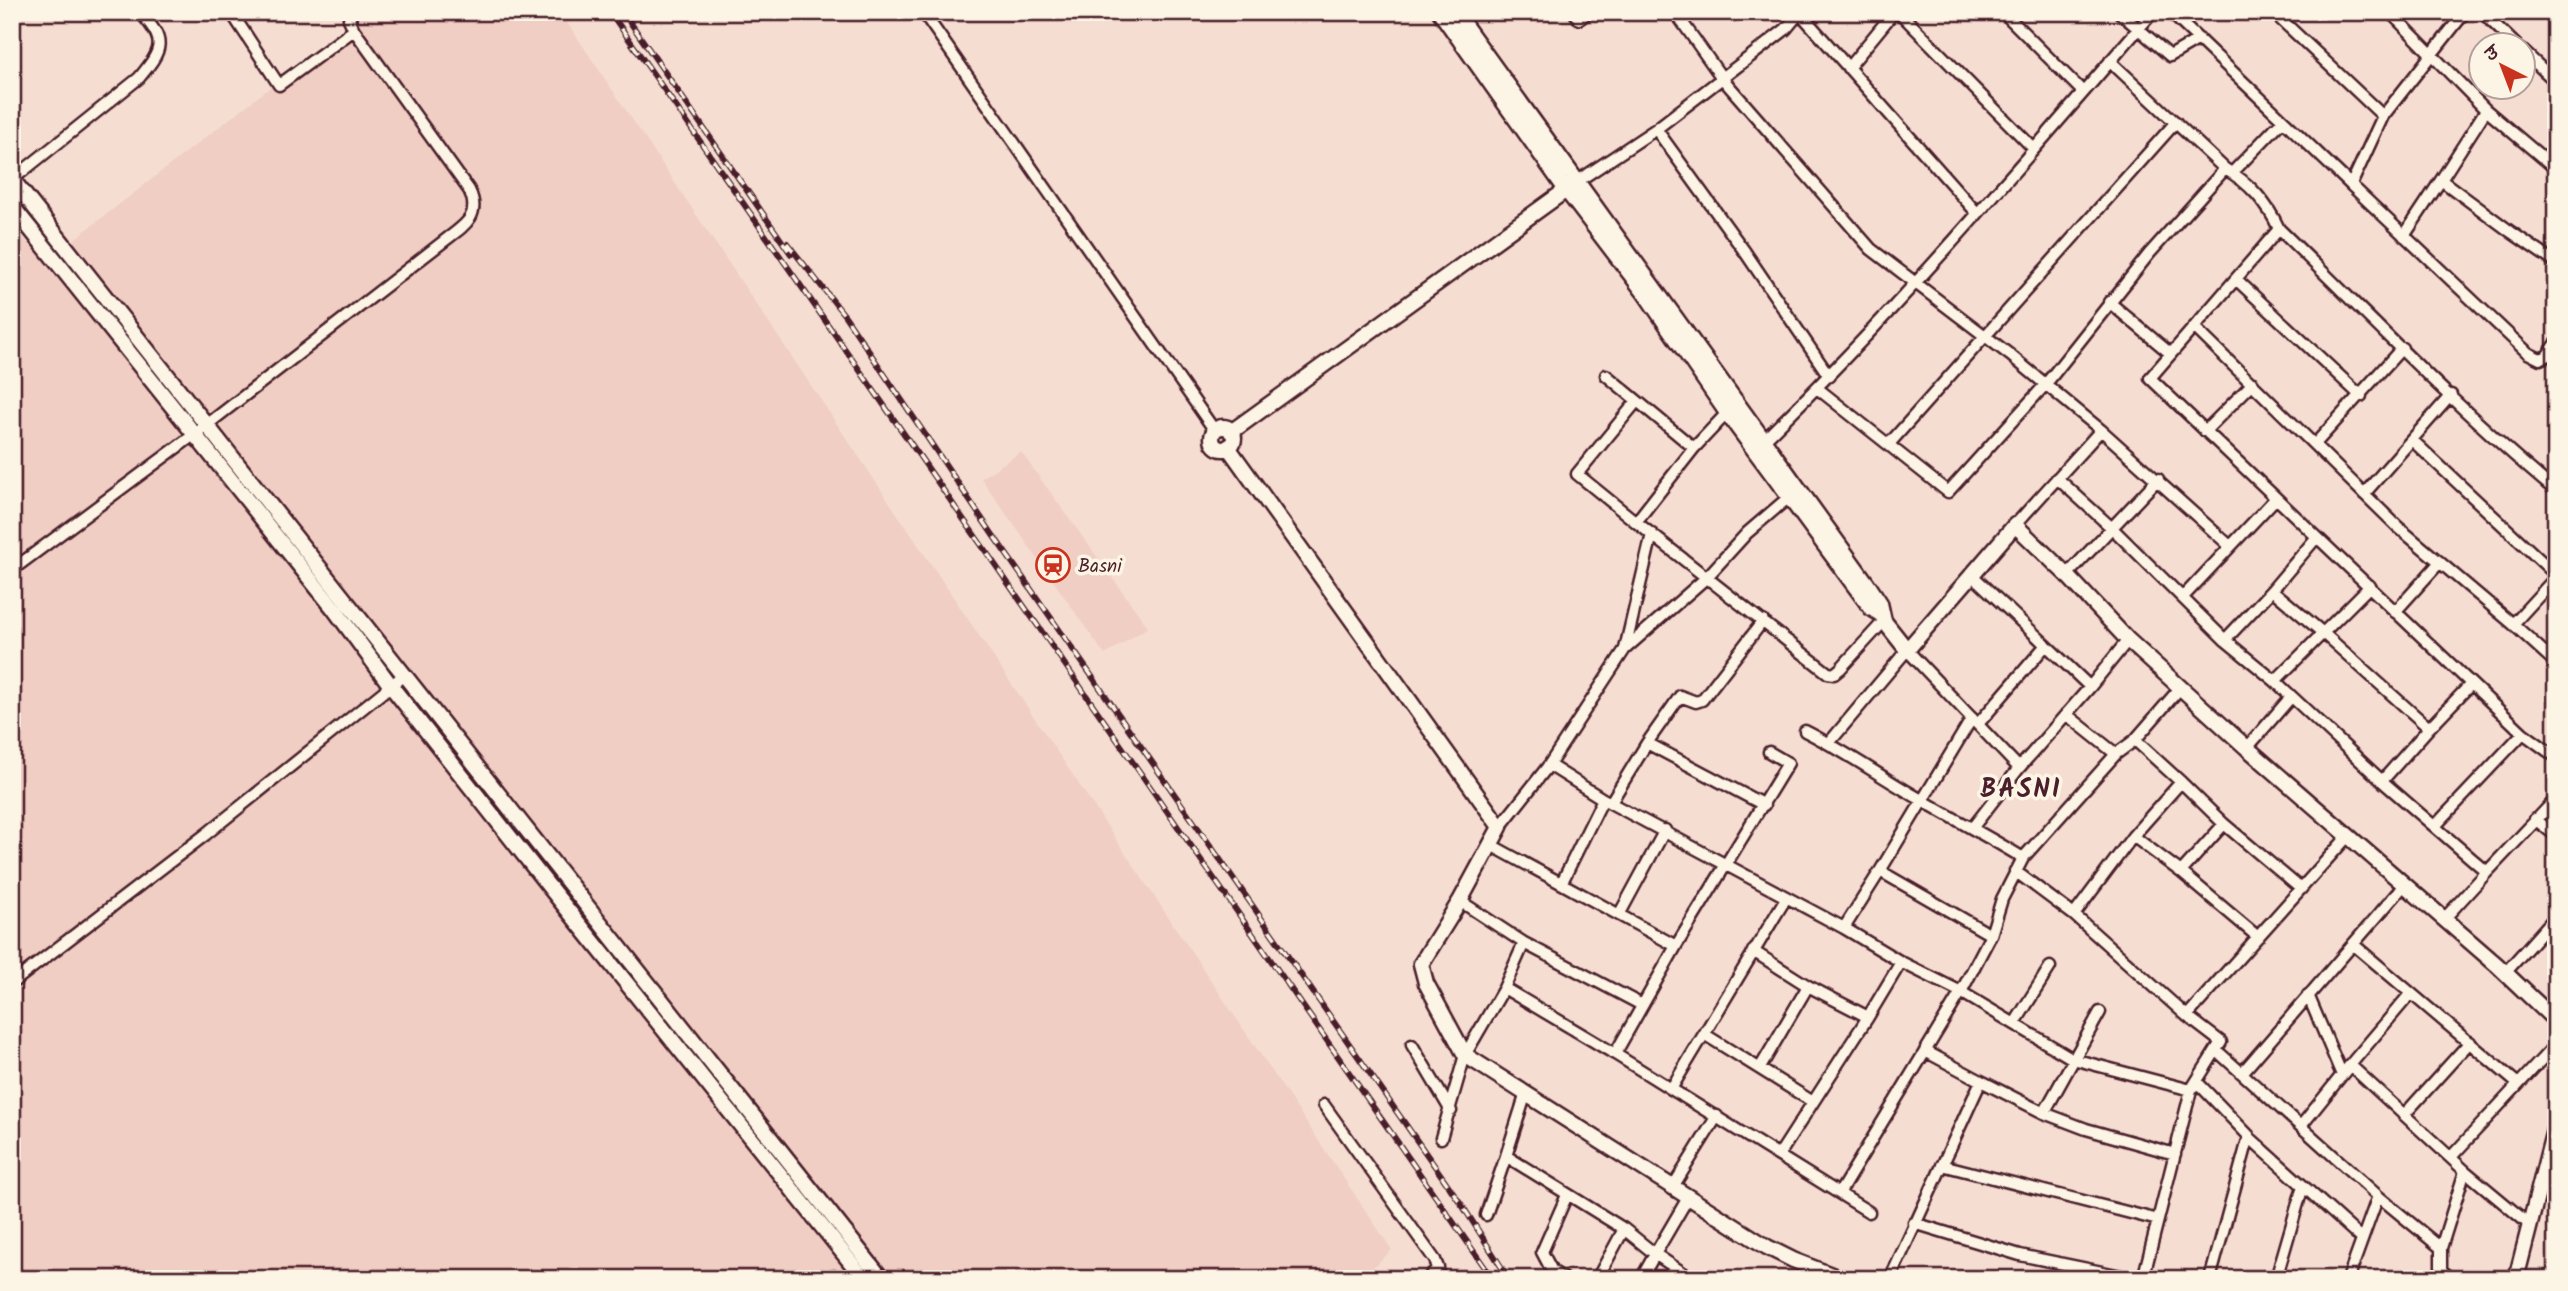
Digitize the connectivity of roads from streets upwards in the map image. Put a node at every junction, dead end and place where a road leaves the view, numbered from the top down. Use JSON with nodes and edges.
{"nodes":[{"id":1,"x":140,"y":12,"type":"edge"},
{"id":2,"x":231,"y":12,"type":"edge"},
{"id":3,"x":923,"y":12,"type":"edge"},
{"id":4,"x":1440,"y":12,"type":"edge"},
{"id":5,"x":1455,"y":12,"type":"edge"},
{"id":6,"x":1574,"y":12,"type":"edge"},
{"id":7,"x":1589,"y":12,"type":"edge"},
{"id":8,"x":1675,"y":12,"type":"edge"},
{"id":9,"x":1894,"y":12,"type":"edge"},
{"id":10,"x":1899,"y":12,"type":"edge"},
{"id":11,"x":2003,"y":12,"type":"edge"},
{"id":12,"x":2119,"y":12,"type":"edge"},
{"id":13,"x":2153,"y":12,"type":"edge"},
{"id":14,"x":2170,"y":12,"type":"edge"},
{"id":15,"x":2273,"y":12,"type":"edge"},
{"id":16,"x":2389,"y":12,"type":"edge"},
{"id":17,"x":2465,"y":12,"type":"edge"},
{"id":18,"x":2482,"y":12,"type":"edge"},
{"id":19,"x":1800,"y":13,"type":"edge"},
{"id":20,"x":349,"y":15,"type":"edge"},
{"id":21,"x":2138,"y":29,"type":"junction"},
{"id":22,"x":354,"y":30,"type":"junction"},
{"id":23,"x":2503,"y":32,"type":"edge"},
{"id":24,"x":2199,"y":39,"type":"junction"},
{"id":25,"x":2431,"y":52,"type":"junction"},
{"id":26,"x":2110,"y":61,"type":"junction"},
{"id":27,"x":2536,"y":63,"type":"edge"},
{"id":28,"x":1848,"y":68,"type":"junction"},
{"id":29,"x":1722,"y":78,"type":"junction"},
{"id":30,"x":2556,"y":82,"type":"edge"},
{"id":31,"x":2083,"y":92,"type":"junction"},
{"id":32,"x":2486,"y":110,"type":"junction"},
{"id":33,"x":2383,"y":116,"type":"junction"},
{"id":34,"x":2283,"y":120,"type":"junction"},
{"id":35,"x":2176,"y":122,"type":"junction"},
{"id":36,"x":1656,"y":129,"type":"junction"},
{"id":37,"x":2034,"y":148,"type":"junction"},
{"id":38,"x":2556,"y":169,"type":"edge"},
{"id":39,"x":2228,"y":171,"type":"junction"},
{"id":40,"x":12,"y":179,"type":"edge"},
{"id":41,"x":2441,"y":180,"type":"junction"},
{"id":42,"x":2351,"y":185,"type":"junction"},
{"id":43,"x":1572,"y":186,"type":"junction"},
{"id":44,"x":12,"y":206,"type":"edge"},
{"id":45,"x":1977,"y":213,"type":"junction"},
{"id":46,"x":2279,"y":229,"type":"junction"},
{"id":47,"x":2404,"y":236,"type":"junction"},
{"id":48,"x":2556,"y":263,"type":"edge"},
{"id":49,"x":2237,"y":280,"type":"junction"},
{"id":50,"x":1915,"y":285,"type":"junction"},
{"id":51,"x":2109,"y":302,"type":"junction"},
{"id":52,"x":2194,"y":327,"type":"junction"},
{"id":53,"x":1985,"y":336,"type":"junction"},
{"id":54,"x":2556,"y":344,"type":"edge"},
{"id":55,"x":2402,"y":348,"type":"junction"},
{"id":56,"x":2171,"y":354,"type":"junction"},
{"id":57,"x":1606,"y":375,"type":"dead end"},
{"id":58,"x":1829,"y":376,"type":"junction"},
{"id":59,"x":2253,"y":383,"type":"junction"},
{"id":60,"x":2045,"y":385,"type":"junction"},
{"id":61,"x":1817,"y":388,"type":"junction"},
{"id":62,"x":2451,"y":395,"type":"junction"},
{"id":63,"x":2361,"y":396,"type":"junction"},
{"id":64,"x":1637,"y":401,"type":"junction"},
{"id":65,"x":1727,"y":413,"type":"junction"},
{"id":66,"x":207,"y":424,"type":"junction"},
{"id":67,"x":2101,"y":430,"type":"junction"},
{"id":68,"x":1216,"y":431,"type":"junction"},
{"id":69,"x":2205,"y":431,"type":"junction"},
{"id":70,"x":1231,"y":432,"type":"junction"},
{"id":71,"x":195,"y":433,"type":"junction"},
{"id":72,"x":1764,"y":440,"type":"junction"},
{"id":73,"x":2412,"y":440,"type":"junction"},
{"id":74,"x":1889,"y":444,"type":"junction"},
{"id":75,"x":2315,"y":444,"type":"junction"},
{"id":76,"x":1228,"y":447,"type":"junction"},
{"id":77,"x":1694,"y":448,"type":"junction"},
{"id":78,"x":2057,"y":478,"type":"junction"},
{"id":79,"x":2158,"y":479,"type":"junction"},
{"id":80,"x":2556,"y":491,"type":"edge"},
{"id":81,"x":2364,"y":494,"type":"junction"},
{"id":82,"x":1789,"y":497,"type":"junction"},
{"id":83,"x":2275,"y":499,"type":"junction"},
{"id":84,"x":1636,"y":522,"type":"junction"},
{"id":85,"x":2015,"y":525,"type":"junction"},
{"id":86,"x":2112,"y":528,"type":"junction"},
{"id":87,"x":1653,"y":534,"type":"junction"},
{"id":88,"x":2316,"y":538,"type":"junction"},
{"id":89,"x":2230,"y":546,"type":"junction"},
{"id":90,"x":2440,"y":562,"type":"junction"},
{"id":91,"x":12,"y":570,"type":"edge"},
{"id":92,"x":2067,"y":575,"type":"junction"},
{"id":93,"x":1973,"y":576,"type":"junction"},
{"id":94,"x":2556,"y":576,"type":"edge"},
{"id":95,"x":1707,"y":577,"type":"junction"},
{"id":96,"x":2370,"y":586,"type":"junction"},
{"id":97,"x":2272,"y":590,"type":"junction"},
{"id":98,"x":2183,"y":597,"type":"junction"},
{"id":99,"x":2395,"y":612,"type":"junction"},
{"id":100,"x":1883,"y":618,"type":"junction"},
{"id":101,"x":1763,"y":621,"type":"junction"},
{"id":102,"x":2513,"y":624,"type":"junction"},
{"id":103,"x":2323,"y":633,"type":"junction"},
{"id":104,"x":2225,"y":639,"type":"junction"},
{"id":105,"x":2128,"y":640,"type":"junction"},
{"id":106,"x":2046,"y":645,"type":"junction"},
{"id":107,"x":1625,"y":649,"type":"junction"},
{"id":108,"x":1907,"y":650,"type":"junction"},
{"id":109,"x":2556,"y":663,"type":"edge"},
{"id":110,"x":404,"y":675,"type":"junction"},
{"id":111,"x":2275,"y":681,"type":"junction"},
{"id":112,"x":2471,"y":684,"type":"junction"},
{"id":113,"x":391,"y":686,"type":"junction"},
{"id":114,"x":2090,"y":687,"type":"junction"},
{"id":115,"x":2181,"y":687,"type":"junction"},
{"id":116,"x":2291,"y":697,"type":"junction"},
{"id":117,"x":2066,"y":714,"type":"junction"},
{"id":118,"x":1975,"y":721,"type":"junction"},
{"id":119,"x":2429,"y":728,"type":"junction"},
{"id":120,"x":1805,"y":731,"type":"dead end"},
{"id":121,"x":2523,"y":733,"type":"junction"},
{"id":122,"x":2135,"y":740,"type":"junction"},
{"id":123,"x":1647,"y":743,"type":"junction"},
{"id":124,"x":1829,"y":743,"type":"junction"},
{"id":125,"x":2248,"y":748,"type":"junction"},
{"id":126,"x":1769,"y":752,"type":"dead end"},
{"id":127,"x":2116,"y":754,"type":"junction"},
{"id":128,"x":2556,"y":757,"type":"edge"},
{"id":129,"x":1549,"y":765,"type":"junction"},
{"id":130,"x":2019,"y":768,"type":"junction"},
{"id":131,"x":2382,"y":780,"type":"junction"},
{"id":132,"x":2181,"y":782,"type":"junction"},
{"id":133,"x":2556,"y":799,"type":"edge"},
{"id":134,"x":1921,"y":800,"type":"junction"},
{"id":135,"x":1607,"y":801,"type":"junction"},
{"id":136,"x":1763,"y":805,"type":"junction"},
{"id":137,"x":2535,"y":819,"type":"junction"},
{"id":138,"x":2224,"y":824,"type":"junction"},
{"id":139,"x":2435,"y":826,"type":"junction"},
{"id":140,"x":1500,"y":827,"type":"junction"},
{"id":141,"x":1973,"y":827,"type":"junction"},
{"id":142,"x":1665,"y":830,"type":"junction"},
{"id":143,"x":2349,"y":835,"type":"junction"},
{"id":144,"x":2133,"y":836,"type":"junction"},
{"id":145,"x":2556,"y":836,"type":"edge"},
{"id":146,"x":1492,"y":845,"type":"junction"},
{"id":147,"x":2023,"y":858,"type":"junction"},
{"id":148,"x":1725,"y":865,"type":"junction"},
{"id":149,"x":1880,"y":871,"type":"junction"},
{"id":150,"x":2015,"y":872,"type":"junction"},
{"id":151,"x":2181,"y":872,"type":"junction"},
{"id":152,"x":2487,"y":872,"type":"junction"},
{"id":153,"x":1562,"y":882,"type":"junction"},
{"id":154,"x":2405,"y":884,"type":"junction"},
{"id":155,"x":2301,"y":889,"type":"junction"},
{"id":156,"x":1786,"y":898,"type":"junction"},
{"id":157,"x":1460,"y":901,"type":"junction"},
{"id":158,"x":1619,"y":915,"type":"junction"},
{"id":159,"x":2074,"y":915,"type":"junction"},
{"id":160,"x":2444,"y":919,"type":"junction"},
{"id":161,"x":2553,"y":923,"type":"edge"},
{"id":162,"x":1844,"y":928,"type":"junction"},
{"id":163,"x":1991,"y":934,"type":"junction"},
{"id":164,"x":2258,"y":937,"type":"junction"},
{"id":165,"x":1524,"y":943,"type":"junction"},
{"id":166,"x":2353,"y":944,"type":"junction"},
{"id":167,"x":1676,"y":946,"type":"junction"},
{"id":168,"x":1753,"y":951,"type":"junction"},
{"id":169,"x":1901,"y":962,"type":"junction"},
{"id":170,"x":2050,"y":967,"type":"dead end"},
{"id":171,"x":2505,"y":972,"type":"junction"},
{"id":172,"x":12,"y":983,"type":"edge"},
{"id":173,"x":1808,"y":986,"type":"junction"},
{"id":174,"x":1504,"y":988,"type":"junction"},
{"id":175,"x":1961,"y":992,"type":"junction"},
{"id":176,"x":2411,"y":993,"type":"junction"},
{"id":177,"x":2308,"y":995,"type":"junction"},
{"id":178,"x":1642,"y":1005,"type":"junction"},
{"id":179,"x":2100,"y":1012,"type":"dead end"},
{"id":180,"x":2187,"y":1016,"type":"junction"},
{"id":181,"x":1868,"y":1017,"type":"junction"},
{"id":182,"x":2556,"y":1021,"type":"edge"},
{"id":183,"x":2015,"y":1023,"type":"junction"},
{"id":184,"x":1704,"y":1034,"type":"junction"},
{"id":185,"x":2470,"y":1042,"type":"junction"},
{"id":186,"x":2556,"y":1044,"type":"edge"},
{"id":187,"x":1412,"y":1045,"type":"dead end"},
{"id":188,"x":2216,"y":1050,"type":"junction"},
{"id":189,"x":1925,"y":1051,"type":"junction"},
{"id":190,"x":1615,"y":1054,"type":"junction"},
{"id":191,"x":1465,"y":1055,"type":"junction"},
{"id":192,"x":2073,"y":1059,"type":"junction"},
{"id":193,"x":2350,"y":1065,"type":"junction"},
{"id":194,"x":1760,"y":1068,"type":"junction"},
{"id":195,"x":2242,"y":1073,"type":"junction"},
{"id":196,"x":2342,"y":1075,"type":"junction"},
{"id":197,"x":1981,"y":1081,"type":"junction"},
{"id":198,"x":2518,"y":1084,"type":"junction"},
{"id":199,"x":2194,"y":1086,"type":"junction"},
{"id":200,"x":1671,"y":1089,"type":"junction"},
{"id":201,"x":1526,"y":1093,"type":"junction"},
{"id":202,"x":1814,"y":1102,"type":"junction"},
{"id":203,"x":1324,"y":1105,"type":"dead end"},
{"id":204,"x":1451,"y":1111,"type":"junction"},
{"id":205,"x":2044,"y":1113,"type":"junction"},
{"id":206,"x":2404,"y":1115,"type":"junction"},
{"id":207,"x":1717,"y":1116,"type":"junction"},
{"id":208,"x":2556,"y":1122,"type":"edge"},
{"id":209,"x":2301,"y":1126,"type":"junction"},
{"id":210,"x":2249,"y":1137,"type":"junction"},
{"id":211,"x":1441,"y":1138,"type":"dead end"},
{"id":212,"x":2175,"y":1154,"type":"junction"},
{"id":213,"x":1779,"y":1155,"type":"junction"},
{"id":214,"x":1506,"y":1156,"type":"junction"},
{"id":215,"x":2451,"y":1157,"type":"junction"},
{"id":216,"x":1942,"y":1165,"type":"junction"},
{"id":217,"x":2465,"y":1171,"type":"junction"},
{"id":218,"x":1674,"y":1185,"type":"junction"},
{"id":219,"x":2540,"y":1185,"type":"junction"},
{"id":220,"x":2303,"y":1186,"type":"junction"},
{"id":221,"x":2556,"y":1190,"type":"edge"},
{"id":222,"x":1840,"y":1192,"type":"junction"},
{"id":223,"x":1567,"y":1195,"type":"junction"},
{"id":224,"x":1689,"y":1195,"type":"junction"},
{"id":225,"x":2378,"y":1196,"type":"junction"},
{"id":226,"x":1869,"y":1212,"type":"dead end"},
{"id":227,"x":1486,"y":1215,"type":"dead end"},
{"id":228,"x":2158,"y":1220,"type":"junction"},
{"id":229,"x":1914,"y":1223,"type":"junction"},
{"id":230,"x":2530,"y":1225,"type":"junction"},
{"id":231,"x":1624,"y":1229,"type":"junction"},
{"id":232,"x":2362,"y":1239,"type":"junction"},
{"id":233,"x":2441,"y":1248,"type":"junction"},
{"id":234,"x":1655,"y":1254,"type":"junction"},
{"id":235,"x":2439,"y":1275,"type":"edge"},
{"id":236,"x":1840,"y":1278,"type":"edge"},
{"id":237,"x":864,"y":1279,"type":"edge"},
{"id":238,"x":882,"y":1279,"type":"edge"},
{"id":239,"x":1427,"y":1279,"type":"edge"},
{"id":240,"x":1564,"y":1279,"type":"edge"},
{"id":241,"x":1597,"y":1279,"type":"edge"},
{"id":242,"x":1641,"y":1279,"type":"edge"},
{"id":243,"x":1692,"y":1279,"type":"edge"},
{"id":244,"x":1890,"y":1279,"type":"edge"},
{"id":245,"x":2136,"y":1279,"type":"edge"},
{"id":246,"x":2143,"y":1279,"type":"edge"},
{"id":247,"x":2210,"y":1279,"type":"edge"},
{"id":248,"x":2276,"y":1279,"type":"edge"},
{"id":249,"x":2348,"y":1279,"type":"edge"},
{"id":250,"x":2452,"y":1279,"type":"edge"},
{"id":251,"x":2516,"y":1279,"type":"edge"}],
"edges":[{"from":1,"to":40,"type":"street"},
{"from":2,"to":22,"type":"street"},
{"from":3,"to":68,"type":"street"},
{"from":4,"to":43,"type":"street"},
{"from":5,"to":43,"type":"street"},
{"from":6,"to":7,"type":"street"},
{"from":8,"to":29,"type":"street"},
{"from":9,"to":28,"type":"street"},
{"from":10,"to":37,"type":"street"},
{"from":11,"to":31,"type":"street"},
{"from":12,"to":21,"type":"street"},
{"from":13,"to":21,"type":"street"},
{"from":14,"to":24,"type":"street"},
{"from":15,"to":33,"type":"street"},
{"from":16,"to":25,"type":"street"},
{"from":17,"to":25,"type":"street"},
{"from":18,"to":23,"type":"street"},
{"from":19,"to":28,"type":"street"},
{"from":19,"to":29,"type":"street"},
{"from":20,"to":22,"type":"street"},
{"from":21,"to":24,"type":"street"},
{"from":21,"to":26,"type":"street"},
{"from":22,"to":66,"type":"street"},
{"from":24,"to":34,"type":"street"},
{"from":25,"to":32,"type":"street"},
{"from":25,"to":33,"type":"street"},
{"from":26,"to":31,"type":"street"},
{"from":26,"to":35,"type":"street"},
{"from":27,"to":30,"type":"street"},
{"from":28,"to":45,"type":"street"},
{"from":29,"to":36,"type":"street"},
{"from":29,"to":50,"type":"street"},
{"from":31,"to":37,"type":"street"},
{"from":32,"to":38,"type":"street"},
{"from":32,"to":41,"type":"street"},
{"from":33,"to":42,"type":"street"},
{"from":34,"to":39,"type":"street"},
{"from":34,"to":42,"type":"street"},
{"from":35,"to":39,"type":"street"},
{"from":35,"to":53,"type":"street"},
{"from":36,"to":43,"type":"street"},
{"from":36,"to":58,"type":"street"},
{"from":37,"to":45,"type":"street"},
{"from":39,"to":46,"type":"street"},
{"from":39,"to":51,"type":"street"},
{"from":40,"to":66,"type":"street"},
{"from":41,"to":47,"type":"street"},
{"from":41,"to":48,"type":"street"},
{"from":42,"to":47,"type":"street"},
{"from":43,"to":65,"type":"street"},
{"from":43,"to":70,"type":"street"},
{"from":43,"to":72,"type":"street"},
{"from":44,"to":71,"type":"street"},
{"from":45,"to":50,"type":"street"},
{"from":46,"to":49,"type":"street"},
{"from":46,"to":55,"type":"street"},
{"from":47,"to":54,"type":"street"},
{"from":49,"to":52,"type":"street"},
{"from":49,"to":63,"type":"street"},
{"from":50,"to":53,"type":"street"},
{"from":50,"to":58,"type":"street"},
{"from":51,"to":56,"type":"street"},
{"from":51,"to":60,"type":"street"},
{"from":52,"to":56,"type":"street"},
{"from":52,"to":59,"type":"street"},
{"from":53,"to":60,"type":"street"},
{"from":53,"to":74,"type":"street"},
{"from":55,"to":62,"type":"street"},
{"from":55,"to":63,"type":"street"},
{"from":56,"to":69,"type":"street"},
{"from":57,"to":64,"type":"street"},
{"from":58,"to":61,"type":"street"},
{"from":59,"to":69,"type":"street"},
{"from":59,"to":75,"type":"street"},
{"from":60,"to":67,"type":"street"},
{"from":60,"to":74,"type":"street"},
{"from":61,"to":72,"type":"street"},
{"from":61,"to":74,"type":"street"},
{"from":62,"to":73,"type":"street"},
{"from":62,"to":80,"type":"street"},
{"from":63,"to":75,"type":"street"},
{"from":64,"to":77,"type":"street"},
{"from":64,"to":84,"type":"street"},
{"from":65,"to":77,"type":"street"},
{"from":65,"to":82,"type":"street"},
{"from":66,"to":71,"type":"street"},
{"from":66,"to":110,"type":"street"},
{"from":67,"to":78,"type":"street"},
{"from":67,"to":79,"type":"street"},
{"from":68,"to":70,"type":"street"},
{"from":68,"to":76,"type":"street"},
{"from":69,"to":83,"type":"street"},
{"from":70,"to":76,"type":"street"},
{"from":71,"to":91,"type":"street"},
{"from":71,"to":113,"type":"street"},
{"from":72,"to":100,"type":"street"},
{"from":73,"to":81,"type":"street"},
{"from":73,"to":94,"type":"street"},
{"from":75,"to":81,"type":"street"},
{"from":76,"to":140,"type":"street"},
{"from":77,"to":84,"type":"street"},
{"from":78,"to":85,"type":"street"},
{"from":78,"to":86,"type":"street"},
{"from":79,"to":86,"type":"street"},
{"from":79,"to":89,"type":"street"},
{"from":81,"to":90,"type":"street"},
{"from":82,"to":95,"type":"street"},
{"from":82,"to":100,"type":"street"},
{"from":83,"to":88,"type":"street"},
{"from":83,"to":89,"type":"street"},
{"from":84,"to":87,"type":"street"},
{"from":85,"to":92,"type":"street"},
{"from":85,"to":93,"type":"street"},
{"from":86,"to":92,"type":"street"},
{"from":86,"to":98,"type":"street"},
{"from":87,"to":95,"type":"street"},
{"from":87,"to":107,"type":"street"},
{"from":88,"to":96,"type":"street"},
{"from":88,"to":97,"type":"street"},
{"from":89,"to":98,"type":"street"},
{"from":90,"to":99,"type":"street"},
{"from":90,"to":102,"type":"street"},
{"from":92,"to":105,"type":"street"},
{"from":93,"to":106,"type":"street"},
{"from":93,"to":108,"type":"street"},
{"from":94,"to":102,"type":"street"},
{"from":95,"to":101,"type":"street"},
{"from":95,"to":107,"type":"street"},
{"from":96,"to":99,"type":"street"},
{"from":96,"to":103,"type":"street"},
{"from":97,"to":103,"type":"street"},
{"from":97,"to":104,"type":"street"},
{"from":98,"to":104,"type":"street"},
{"from":99,"to":112,"type":"street"},
{"from":100,"to":101,"type":"street"},
{"from":100,"to":108,"type":"street"},
{"from":101,"to":123,"type":"street"},
{"from":102,"to":109,"type":"street"},
{"from":103,"to":111,"type":"street"},
{"from":103,"to":119,"type":"street"},
{"from":104,"to":111,"type":"street"},
{"from":105,"to":114,"type":"street"},
{"from":105,"to":115,"type":"street"},
{"from":106,"to":114,"type":"street"},
{"from":106,"to":118,"type":"street"},
{"from":107,"to":129,"type":"street"},
{"from":108,"to":118,"type":"street"},
{"from":108,"to":124,"type":"street"},
{"from":110,"to":113,"type":"street"},
{"from":110,"to":238,"type":"street"},
{"from":111,"to":116,"type":"street"},
{"from":112,"to":119,"type":"street"},
{"from":112,"to":121,"type":"street"},
{"from":113,"to":172,"type":"street"},
{"from":113,"to":237,"type":"street"},
{"from":114,"to":117,"type":"street"},
{"from":115,"to":122,"type":"street"},
{"from":115,"to":125,"type":"street"},
{"from":116,"to":125,"type":"street"},
{"from":116,"to":131,"type":"street"},
{"from":117,"to":127,"type":"street"},
{"from":117,"to":130,"type":"street"},
{"from":118,"to":130,"type":"street"},
{"from":118,"to":134,"type":"street"},
{"from":119,"to":131,"type":"street"},
{"from":120,"to":124,"type":"street"},
{"from":121,"to":128,"type":"street"},
{"from":121,"to":139,"type":"street"},
{"from":122,"to":127,"type":"street"},
{"from":122,"to":132,"type":"street"},
{"from":123,"to":135,"type":"street"},
{"from":123,"to":136,"type":"street"},
{"from":124,"to":134,"type":"street"},
{"from":125,"to":143,"type":"street"},
{"from":126,"to":136,"type":"street"},
{"from":127,"to":147,"type":"street"},
{"from":129,"to":135,"type":"street"},
{"from":129,"to":140,"type":"street"},
{"from":130,"to":141,"type":"street"},
{"from":131,"to":139,"type":"street"},
{"from":132,"to":138,"type":"street"},
{"from":132,"to":144,"type":"street"},
{"from":133,"to":137,"type":"street"},
{"from":134,"to":141,"type":"street"},
{"from":134,"to":149,"type":"street"},
{"from":135,"to":142,"type":"street"},
{"from":135,"to":153,"type":"street"},
{"from":136,"to":148,"type":"street"},
{"from":137,"to":145,"type":"street"},
{"from":137,"to":152,"type":"street"},
{"from":138,"to":151,"type":"street"},
{"from":138,"to":155,"type":"street"},
{"from":139,"to":152,"type":"street"},
{"from":140,"to":146,"type":"street"},
{"from":141,"to":147,"type":"street"},
{"from":142,"to":148,"type":"street"},
{"from":142,"to":158,"type":"street"},
{"from":143,"to":154,"type":"street"},
{"from":143,"to":155,"type":"street"},
{"from":144,"to":151,"type":"street"},
{"from":144,"to":159,"type":"street"},
{"from":146,"to":153,"type":"street"},
{"from":146,"to":157,"type":"street"},
{"from":147,"to":150,"type":"street"},
{"from":148,"to":156,"type":"street"},
{"from":148,"to":167,"type":"street"},
{"from":149,"to":162,"type":"street"},
{"from":149,"to":163,"type":"street"},
{"from":150,"to":159,"type":"street"},
{"from":150,"to":163,"type":"street"},
{"from":151,"to":164,"type":"street"},
{"from":152,"to":160,"type":"street"},
{"from":153,"to":158,"type":"street"},
{"from":154,"to":160,"type":"street"},
{"from":154,"to":166,"type":"street"},
{"from":155,"to":164,"type":"street"},
{"from":156,"to":162,"type":"street"},
{"from":156,"to":168,"type":"street"},
{"from":157,"to":165,"type":"street"},
{"from":157,"to":191,"type":"street"},
{"from":158,"to":167,"type":"street"},
{"from":159,"to":180,"type":"street"},
{"from":160,"to":171,"type":"street"},
{"from":161,"to":171,"type":"street"},
{"from":162,"to":169,"type":"street"},
{"from":163,"to":175,"type":"street"},
{"from":164,"to":180,"type":"street"},
{"from":165,"to":174,"type":"street"},
{"from":165,"to":178,"type":"street"},
{"from":166,"to":176,"type":"street"},
{"from":166,"to":177,"type":"street"},
{"from":167,"to":178,"type":"street"},
{"from":168,"to":173,"type":"street"},
{"from":168,"to":184,"type":"street"},
{"from":169,"to":175,"type":"street"},
{"from":169,"to":181,"type":"street"},
{"from":170,"to":183,"type":"street"},
{"from":171,"to":182,"type":"street"},
{"from":173,"to":181,"type":"street"},
{"from":173,"to":194,"type":"street"},
{"from":174,"to":190,"type":"street"},
{"from":174,"to":191,"type":"street"},
{"from":175,"to":183,"type":"street"},
{"from":175,"to":189,"type":"street"},
{"from":176,"to":185,"type":"street"},
{"from":176,"to":193,"type":"street"},
{"from":177,"to":195,"type":"street"},
{"from":177,"to":196,"type":"street"},
{"from":178,"to":190,"type":"street"},
{"from":179,"to":192,"type":"street"},
{"from":180,"to":188,"type":"street"},
{"from":181,"to":202,"type":"street"},
{"from":183,"to":192,"type":"street"},
{"from":184,"to":194,"type":"street"},
{"from":184,"to":200,"type":"street"},
{"from":185,"to":198,"type":"street"},
{"from":185,"to":206,"type":"street"},
{"from":186,"to":198,"type":"street"},
{"from":187,"to":204,"type":"street"},
{"from":188,"to":195,"type":"street"},
{"from":188,"to":199,"type":"street"},
{"from":189,"to":197,"type":"street"},
{"from":189,"to":222,"type":"street"},
{"from":190,"to":200,"type":"street"},
{"from":191,"to":201,"type":"street"},
{"from":191,"to":204,"type":"street"},
{"from":192,"to":199,"type":"street"},
{"from":192,"to":205,"type":"street"},
{"from":193,"to":196,"type":"street"},
{"from":193,"to":206,"type":"street"},
{"from":194,"to":202,"type":"street"},
{"from":195,"to":209,"type":"street"},
{"from":196,"to":209,"type":"street"},
{"from":197,"to":205,"type":"street"},
{"from":197,"to":216,"type":"street"},
{"from":198,"to":215,"type":"street"},
{"from":199,"to":210,"type":"street"},
{"from":199,"to":212,"type":"street"},
{"from":200,"to":207,"type":"street"},
{"from":201,"to":214,"type":"street"},
{"from":201,"to":218,"type":"street"},
{"from":202,"to":213,"type":"street"},
{"from":203,"to":239,"type":"street"},
{"from":204,"to":211,"type":"street"},
{"from":205,"to":212,"type":"street"},
{"from":206,"to":215,"type":"street"},
{"from":207,"to":213,"type":"street"},
{"from":207,"to":218,"type":"street"},
{"from":208,"to":219,"type":"street"},
{"from":209,"to":225,"type":"street"},
{"from":210,"to":220,"type":"street"},
{"from":210,"to":247,"type":"street"},
{"from":212,"to":228,"type":"street"},
{"from":213,"to":222,"type":"street"},
{"from":214,"to":223,"type":"street"},
{"from":214,"to":227,"type":"street"},
{"from":215,"to":217,"type":"street"},
{"from":216,"to":228,"type":"street"},
{"from":216,"to":229,"type":"street"},
{"from":217,"to":230,"type":"street"},
{"from":217,"to":233,"type":"street"},
{"from":218,"to":224,"type":"street"},
{"from":219,"to":221,"type":"street"},
{"from":219,"to":230,"type":"street"},
{"from":220,"to":232,"type":"street"},
{"from":220,"to":248,"type":"street"},
{"from":222,"to":226,"type":"street"},
{"from":223,"to":231,"type":"street"},
{"from":223,"to":240,"type":"street"},
{"from":224,"to":234,"type":"street"},
{"from":224,"to":236,"type":"street"},
{"from":225,"to":232,"type":"street"},
{"from":225,"to":233,"type":"street"},
{"from":228,"to":246,"type":"street"},
{"from":229,"to":244,"type":"street"},
{"from":229,"to":245,"type":"street"},
{"from":230,"to":251,"type":"street"},
{"from":231,"to":234,"type":"street"},
{"from":231,"to":241,"type":"street"},
{"from":232,"to":249,"type":"street"},
{"from":233,"to":235,"type":"street"},
{"from":234,"to":242,"type":"street"},
{"from":234,"to":243,"type":"street"},
{"from":235,"to":250,"type":"street"}]}
